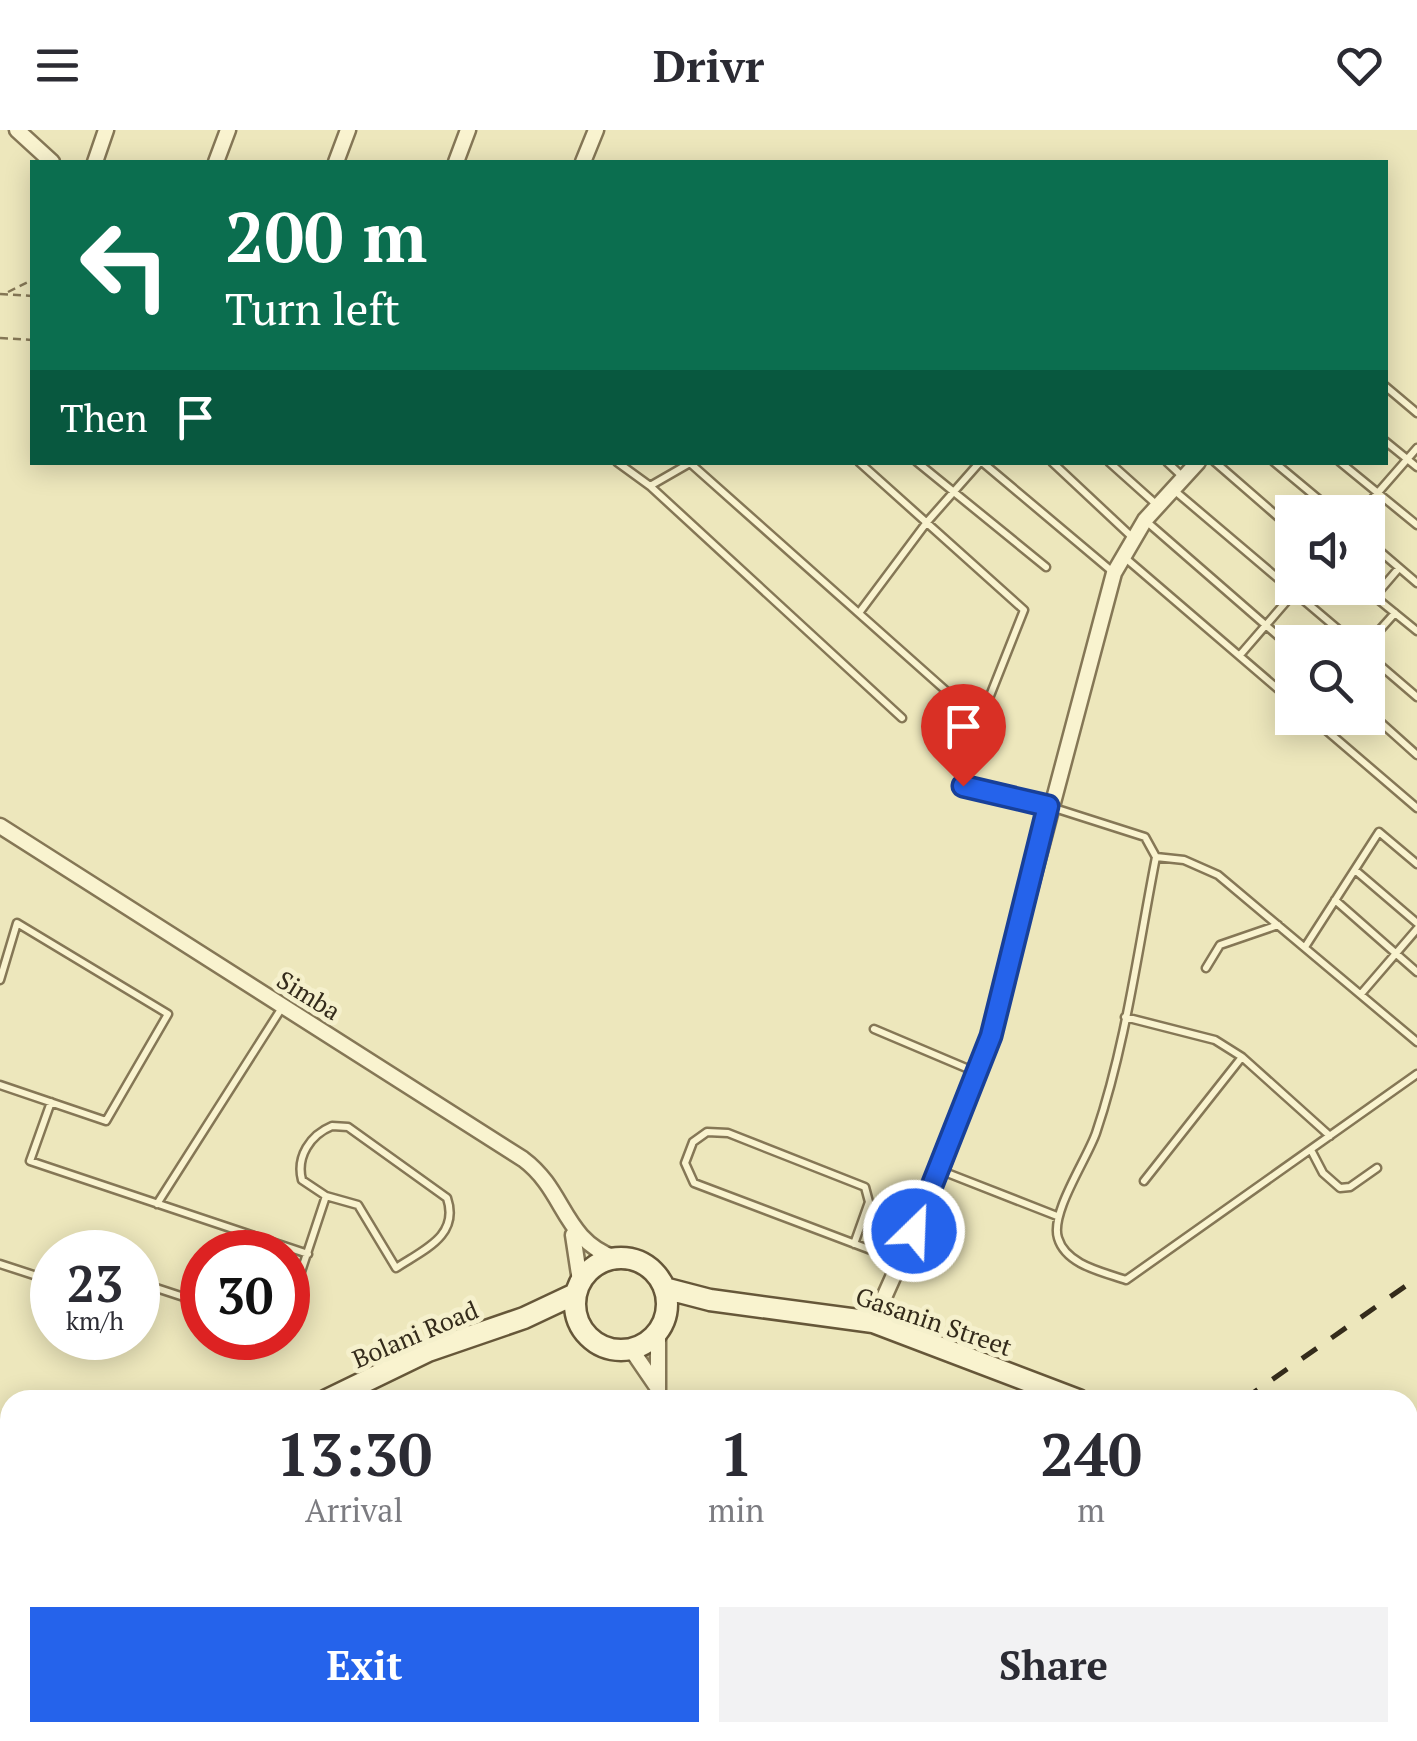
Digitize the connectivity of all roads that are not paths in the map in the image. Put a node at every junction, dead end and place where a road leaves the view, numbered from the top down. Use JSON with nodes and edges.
{"nodes":[{"id":1,"x":17,"y":130,"type":"edge"},
{"id":2,"x":106,"y":130,"type":"edge"},
{"id":3,"x":228,"y":130,"type":"edge"},
{"id":4,"x":348,"y":130,"type":"edge"},
{"id":5,"x":468,"y":130,"type":"edge"},
{"id":6,"x":596,"y":130,"type":"edge"},
{"id":7,"x":50,"y":160,"type":"edge"},
{"id":8,"x":95,"y":160,"type":"edge"},
{"id":9,"x":217,"y":160,"type":"edge"},
{"id":10,"x":337,"y":160,"type":"edge"},
{"id":11,"x":457,"y":160,"type":"edge"},
{"id":12,"x":584,"y":160,"type":"edge"},
{"id":13,"x":1388,"y":389,"type":"edge"},
{"id":14,"x":1417,"y":413,"type":"edge"},
{"id":15,"x":1388,"y":443,"type":"edge"},
{"id":16,"x":1417,"y":448,"type":"edge"},
{"id":17,"x":1408,"y":459,"type":"junction"},
{"id":18,"x":621,"y":465,"type":"edge"},
{"id":19,"x":687,"y":465,"type":"edge"},
{"id":20,"x":692,"y":465,"type":"edge"},
{"id":21,"x":861,"y":465,"type":"edge"},
{"id":22,"x":921,"y":465,"type":"edge"},
{"id":23,"x":978,"y":465,"type":"edge"},
{"id":24,"x":985,"y":465,"type":"edge"},
{"id":25,"x":1055,"y":465,"type":"edge"},
{"id":26,"x":1112,"y":465,"type":"edge"},
{"id":27,"x":1170,"y":465,"type":"edge"},
{"id":28,"x":1195,"y":465,"type":"edge"},
{"id":29,"x":1218,"y":465,"type":"edge"},
{"id":30,"x":1278,"y":465,"type":"edge"},
{"id":31,"x":1344,"y":465,"type":"edge"},
{"id":32,"x":1417,"y":467,"type":"edge"},
{"id":33,"x":1179,"y":483,"type":"junction"},
{"id":34,"x":650,"y":486,"type":"junction"},
{"id":35,"x":953,"y":493,"type":"junction"},
{"id":36,"x":1377,"y":493,"type":"junction"},
{"id":37,"x":1314,"y":495,"type":"edge"},
{"id":38,"x":1157,"y":506,"type":"junction"},
{"id":39,"x":1275,"y":514,"type":"edge"},
{"id":40,"x":1145,"y":520,"type":"junction"},
{"id":41,"x":926,"y":522,"type":"junction"},
{"id":42,"x":1417,"y":525,"type":"edge"},
{"id":43,"x":1132,"y":537,"type":"junction"},
{"id":44,"x":1122,"y":555,"type":"junction"},
{"id":45,"x":1385,"y":556,"type":"edge"},
{"id":46,"x":1046,"y":567,"type":"dead end"},
{"id":47,"x":1399,"y":568,"type":"junction"},
{"id":48,"x":1275,"y":571,"type":"edge"},
{"id":49,"x":1114,"y":573,"type":"junction"},
{"id":50,"x":1417,"y":583,"type":"edge"},
{"id":51,"x":1385,"y":584,"type":"edge"},
{"id":52,"x":1385,"y":604,"type":"edge"},
{"id":53,"x":1283,"y":605,"type":"edge"},
{"id":54,"x":1312,"y":605,"type":"edge"},
{"id":55,"x":859,"y":613,"type":"junction"},
{"id":56,"x":1396,"y":613,"type":"junction"},
{"id":57,"x":1265,"y":625,"type":"junction"},
{"id":58,"x":1334,"y":625,"type":"edge"},
{"id":59,"x":1385,"y":625,"type":"edge"},
{"id":60,"x":1417,"y":631,"type":"edge"},
{"id":61,"x":1275,"y":634,"type":"edge"},
{"id":62,"x":1240,"y":655,"type":"junction"},
{"id":63,"x":1385,"y":670,"type":"edge"},
{"id":64,"x":1275,"y":686,"type":"edge"},
{"id":65,"x":1417,"y":697,"type":"edge"},
{"id":66,"x":902,"y":718,"type":"dead end"},
{"id":67,"x":980,"y":721,"type":"junction"},
{"id":68,"x":1385,"y":727,"type":"edge"},
{"id":69,"x":1332,"y":735,"type":"edge"},
{"id":70,"x":960,"y":748,"type":"dead end"},
{"id":71,"x":1417,"y":755,"type":"edge"},
{"id":72,"x":963,"y":786,"type":"dead end"},
{"id":73,"x":1048,"y":806,"type":"junction"},
{"id":74,"x":1417,"y":808,"type":"edge"},
{"id":75,"x":0,"y":826,"type":"edge"},
{"id":76,"x":1156,"y":857,"type":"junction"},
{"id":77,"x":1417,"y":864,"type":"edge"},
{"id":78,"x":1355,"y":870,"type":"junction"},
{"id":79,"x":1335,"y":900,"type":"junction"},
{"id":80,"x":1278,"y":924,"type":"junction"},
{"id":81,"x":1417,"y":926,"type":"edge"},
{"id":82,"x":1305,"y":947,"type":"junction"},
{"id":83,"x":4,"y":953,"type":"edge"},
{"id":84,"x":1396,"y":954,"type":"junction"},
{"id":85,"x":1206,"y":968,"type":"dead end"},
{"id":86,"x":1417,"y":972,"type":"edge"},
{"id":87,"x":0,"y":980,"type":"edge"},
{"id":88,"x":1362,"y":994,"type":"junction"},
{"id":89,"x":284,"y":1005,"type":"junction"},
{"id":90,"x":1125,"y":1017,"type":"junction"},
{"id":91,"x":874,"y":1029,"type":"dead end"},
{"id":92,"x":1417,"y":1042,"type":"edge"},
{"id":93,"x":1242,"y":1056,"type":"junction"},
{"id":94,"x":978,"y":1073,"type":"junction"},
{"id":95,"x":1417,"y":1074,"type":"edge"},
{"id":96,"x":0,"y":1085,"type":"edge"},
{"id":97,"x":51,"y":1102,"type":"junction"},
{"id":98,"x":1330,"y":1136,"type":"junction"},
{"id":99,"x":1311,"y":1150,"type":"junction"},
{"id":100,"x":1376,"y":1168,"type":"dead end"},
{"id":101,"x":941,"y":1170,"type":"junction"},
{"id":102,"x":1144,"y":1181,"type":"dead end"},
{"id":103,"x":326,"y":1196,"type":"junction"},
{"id":104,"x":157,"y":1204,"type":"junction"},
{"id":105,"x":1057,"y":1216,"type":"junction"},
{"id":106,"x":571,"y":1224,"type":"junction"},
{"id":107,"x":236,"y":1230,"type":"edge"},
{"id":108,"x":854,"y":1244,"type":"junction"},
{"id":109,"x":310,"y":1248,"type":"edge"},
{"id":110,"x":615,"y":1258,"type":"junction"},
{"id":111,"x":901,"y":1262,"type":"junction"},
{"id":112,"x":0,"y":1264,"type":"edge"},
{"id":113,"x":30,"y":1274,"type":"edge"},
{"id":114,"x":578,"y":1288,"type":"junction"},
{"id":115,"x":664,"y":1288,"type":"junction"},
{"id":116,"x":710,"y":1300,"type":"junction"},
{"id":117,"x":524,"y":1318,"type":"junction"},
{"id":118,"x":577,"y":1321,"type":"junction"},
{"id":119,"x":874,"y":1322,"type":"junction"},
{"id":120,"x":662,"y":1324,"type":"junction"},
{"id":121,"x":631,"y":1349,"type":"junction"},
{"id":122,"x":348,"y":1390,"type":"edge"},
{"id":123,"x":656,"y":1390,"type":"edge"},
{"id":124,"x":658,"y":1390,"type":"edge"},
{"id":125,"x":1052,"y":1390,"type":"edge"}],
"edges":[{"from":1,"to":7,"type":"street"},
{"from":2,"to":8,"type":"street"},
{"from":3,"to":9,"type":"street"},
{"from":4,"to":10,"type":"street"},
{"from":5,"to":11,"type":"street"},
{"from":6,"to":12,"type":"street"},
{"from":13,"to":14,"type":"lane"},
{"from":15,"to":17,"type":"lane"},
{"from":16,"to":17,"type":"lane"},
{"from":17,"to":32,"type":"lane"},
{"from":17,"to":36,"type":"lane"},
{"from":18,"to":34,"type":"lane"},
{"from":19,"to":34,"type":"lane"},
{"from":20,"to":55,"type":"lane"},
{"from":21,"to":41,"type":"lane"},
{"from":22,"to":35,"type":"lane"},
{"from":23,"to":35,"type":"lane"},
{"from":24,"to":49,"type":"lane"},
{"from":25,"to":43,"type":"lane"},
{"from":26,"to":38,"type":"lane"},
{"from":27,"to":33,"type":"lane"},
{"from":28,"to":33,"type":"street"},
{"from":29,"to":39,"type":"lane"},
{"from":30,"to":37,"type":"lane"},
{"from":31,"to":36,"type":"lane"},
{"from":33,"to":38,"type":"street"},
{"from":33,"to":48,"type":"lane"},
{"from":34,"to":66,"type":"lane"},
{"from":35,"to":41,"type":"lane"},
{"from":35,"to":46,"type":"lane"},
{"from":36,"to":42,"type":"lane"},
{"from":38,"to":40,"type":"street"},
{"from":40,"to":43,"type":"street"},
{"from":40,"to":57,"type":"lane"},
{"from":41,"to":55,"type":"lane"},
{"from":41,"to":67,"type":"lane"},
{"from":43,"to":44,"type":"street"},
{"from":44,"to":49,"type":"street"},
{"from":44,"to":62,"type":"lane"},
{"from":45,"to":47,"type":"lane"},
{"from":47,"to":50,"type":"lane"},
{"from":47,"to":51,"type":"lane"},
{"from":49,"to":73,"type":"street"},
{"from":52,"to":56,"type":"lane"},
{"from":53,"to":57,"type":"lane"},
{"from":54,"to":58,"type":"lane"},
{"from":55,"to":67,"type":"lane"},
{"from":56,"to":59,"type":"lane"},
{"from":56,"to":60,"type":"lane"},
{"from":57,"to":61,"type":"lane"},
{"from":57,"to":62,"type":"lane"},
{"from":62,"to":64,"type":"lane"},
{"from":63,"to":65,"type":"lane"},
{"from":67,"to":70,"type":"lane"},
{"from":68,"to":71,"type":"lane"},
{"from":69,"to":74,"type":"lane"},
{"from":72,"to":73,"type":"lane"},
{"from":73,"to":76,"type":"lane"},
{"from":73,"to":94,"type":"street"},
{"from":75,"to":89,"type":"street","name":"Simba"},
{"from":76,"to":80,"type":"lane"},
{"from":76,"to":90,"type":"lane"},
{"from":77,"to":78,"type":"lane"},
{"from":78,"to":79,"type":"lane"},
{"from":78,"to":81,"type":"lane"},
{"from":79,"to":82,"type":"lane"},
{"from":79,"to":84,"type":"lane"},
{"from":80,"to":82,"type":"lane"},
{"from":80,"to":85,"type":"lane"},
{"from":81,"to":84,"type":"lane"},
{"from":82,"to":88,"type":"lane"},
{"from":83,"to":87,"type":"lane"},
{"from":83,"to":97,"type":"lane"},
{"from":84,"to":86,"type":"lane"},
{"from":84,"to":88,"type":"lane"},
{"from":88,"to":92,"type":"lane"},
{"from":89,"to":104,"type":"lane"},
{"from":89,"to":106,"type":"street","name":"Simba"},
{"from":90,"to":93,"type":"lane"},
{"from":90,"to":105,"type":"lane"},
{"from":91,"to":94,"type":"lane"},
{"from":93,"to":98,"type":"lane"},
{"from":93,"to":102,"type":"lane"},
{"from":94,"to":101,"type":"street"},
{"from":95,"to":98,"type":"lane"},
{"from":96,"to":97,"type":"lane"},
{"from":97,"to":104,"type":"lane"},
{"from":98,"to":99,"type":"lane"},
{"from":99,"to":100,"type":"lane"},
{"from":99,"to":105,"type":"lane"},
{"from":101,"to":105,"type":"lane"},
{"from":101,"to":111,"type":"street"},
{"from":103,"to":103,"type":"lane"},
{"from":103,"to":109,"type":"lane"},
{"from":104,"to":107,"type":"lane"},
{"from":106,"to":110,"type":"street"},
{"from":106,"to":114,"type":"street"},
{"from":108,"to":108,"type":"lane"},
{"from":108,"to":111,"type":"lane"},
{"from":110,"to":114,"type":"street"},
{"from":110,"to":115,"type":"street"},
{"from":111,"to":119,"type":"street"},
{"from":112,"to":113,"type":"lane"},
{"from":114,"to":117,"type":"street","name":"Bolani Road"},
{"from":114,"to":118,"type":"street"},
{"from":115,"to":116,"type":"street","name":"Gasanin Street"},
{"from":115,"to":120,"type":"street"},
{"from":116,"to":119,"type":"street","name":"Gasanin Street"},
{"from":116,"to":120,"type":"street","name":"Gasanin Street"},
{"from":117,"to":118,"type":"street","name":"Bolani Road"},
{"from":117,"to":122,"type":"street","name":"Bolani Road"},
{"from":118,"to":121,"type":"street"},
{"from":119,"to":125,"type":"street","name":"Gasanin Street"},
{"from":120,"to":121,"type":"street"},
{"from":120,"to":124,"type":"street"},
{"from":121,"to":123,"type":"street"}]}
